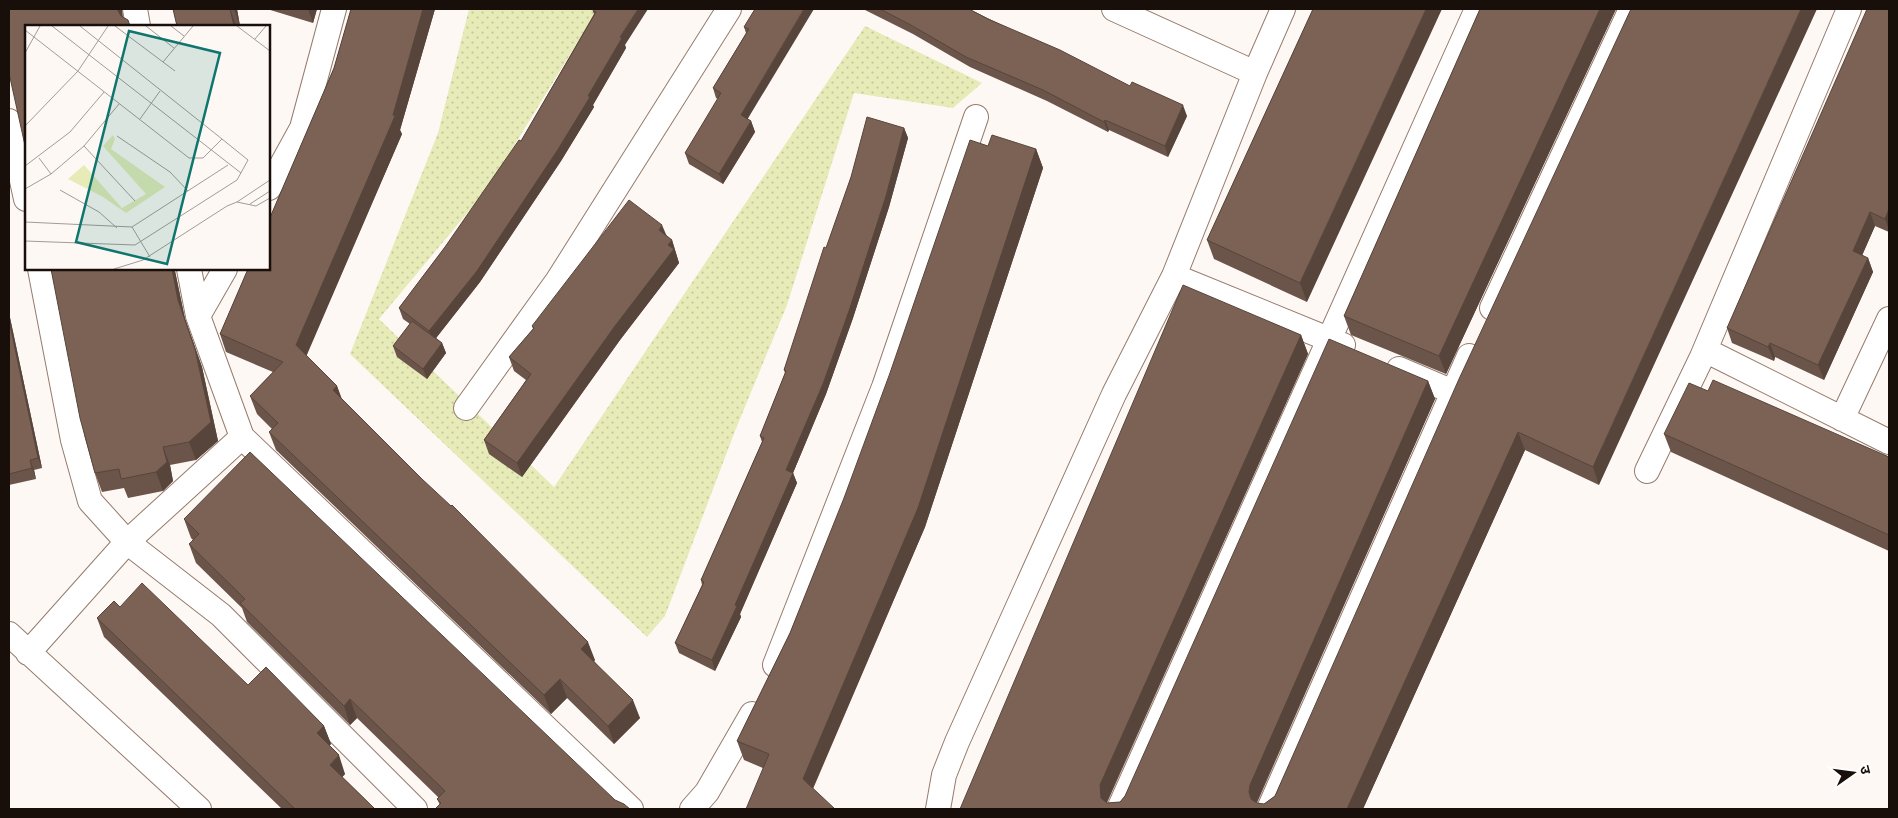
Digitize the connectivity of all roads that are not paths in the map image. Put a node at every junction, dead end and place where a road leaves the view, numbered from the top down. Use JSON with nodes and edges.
{"nodes":[{"id":1,"x":135,"y":9,"type":"edge"},
{"id":2,"x":334,"y":9,"type":"edge"},
{"id":3,"x":729,"y":9,"type":"edge"},
{"id":4,"x":1114,"y":9,"type":"edge"},
{"id":5,"x":1283,"y":9,"type":"edge"},
{"id":6,"x":1477,"y":9,"type":"edge"},
{"id":7,"x":1632,"y":9,"type":"edge"},
{"id":8,"x":1850,"y":9,"type":"edge"},
{"id":9,"x":138,"y":25,"type":"edge"},
{"id":10,"x":1255,"y":73,"type":"junction"},
{"id":11,"x":976,"y":117,"type":"dead end"},
{"id":12,"x":9,"y":122,"type":"edge"},
{"id":13,"x":270,"y":186,"type":"edge"},
{"id":14,"x":25,"y":194,"type":"edge"},
{"id":15,"x":40,"y":270,"type":"edge"},
{"id":16,"x":188,"y":270,"type":"edge"},
{"id":17,"x":224,"y":270,"type":"edge"},
{"id":18,"x":1174,"y":276,"type":"junction"},
{"id":19,"x":198,"y":316,"type":"junction"},
{"id":20,"x":1889,"y":319,"type":"edge"},
{"id":21,"x":1329,"y":339,"type":"junction"},
{"id":22,"x":1705,"y":350,"type":"junction"},
{"id":23,"x":1453,"y":392,"type":"junction"},
{"id":24,"x":466,"y":408,"type":"dead end"},
{"id":25,"x":1842,"y":419,"type":"junction"},
{"id":26,"x":242,"y":437,"type":"junction"},
{"id":27,"x":1889,"y":442,"type":"edge"},
{"id":28,"x":1647,"y":471,"type":"dead end"},
{"id":29,"x":127,"y":542,"type":"junction"},
{"id":30,"x":9,"y":634,"type":"edge"},
{"id":31,"x":28,"y":653,"type":"junction"},
{"id":32,"x":199,"y":809,"type":"edge"},
{"id":33,"x":415,"y":809,"type":"edge"},
{"id":34,"x":631,"y":809,"type":"edge"},
{"id":35,"x":692,"y":809,"type":"edge"},
{"id":36,"x":938,"y":809,"type":"edge"},
{"id":37,"x":1119,"y":809,"type":"edge"},
{"id":38,"x":1268,"y":809,"type":"edge"}],
"edges":[{"from":1,"to":9,"type":"street"},
{"from":2,"to":13,"type":"street"},
{"from":3,"to":24,"type":"street"},
{"from":4,"to":10,"type":"street"},
{"from":5,"to":10,"type":"street"},
{"from":6,"to":21,"type":"street"},
{"from":7,"to":23,"type":"street"},
{"from":8,"to":22,"type":"street"},
{"from":10,"to":18,"type":"street"},
{"from":11,"to":35,"type":"street"},
{"from":12,"to":14,"type":"street"},
{"from":15,"to":29,"type":"street"},
{"from":16,"to":19,"type":"street"},
{"from":17,"to":19,"type":"street"},
{"from":18,"to":21,"type":"street"},
{"from":18,"to":36,"type":"street"},
{"from":19,"to":26,"type":"street"},
{"from":20,"to":25,"type":"street"},
{"from":21,"to":23,"type":"street"},
{"from":21,"to":37,"type":"street"},
{"from":22,"to":25,"type":"street"},
{"from":22,"to":28,"type":"street"},
{"from":23,"to":38,"type":"street"},
{"from":25,"to":27,"type":"street"},
{"from":26,"to":29,"type":"street"},
{"from":26,"to":34,"type":"street"},
{"from":29,"to":31,"type":"street"},
{"from":29,"to":33,"type":"street"},
{"from":30,"to":31,"type":"street"},
{"from":31,"to":32,"type":"street"}]}
